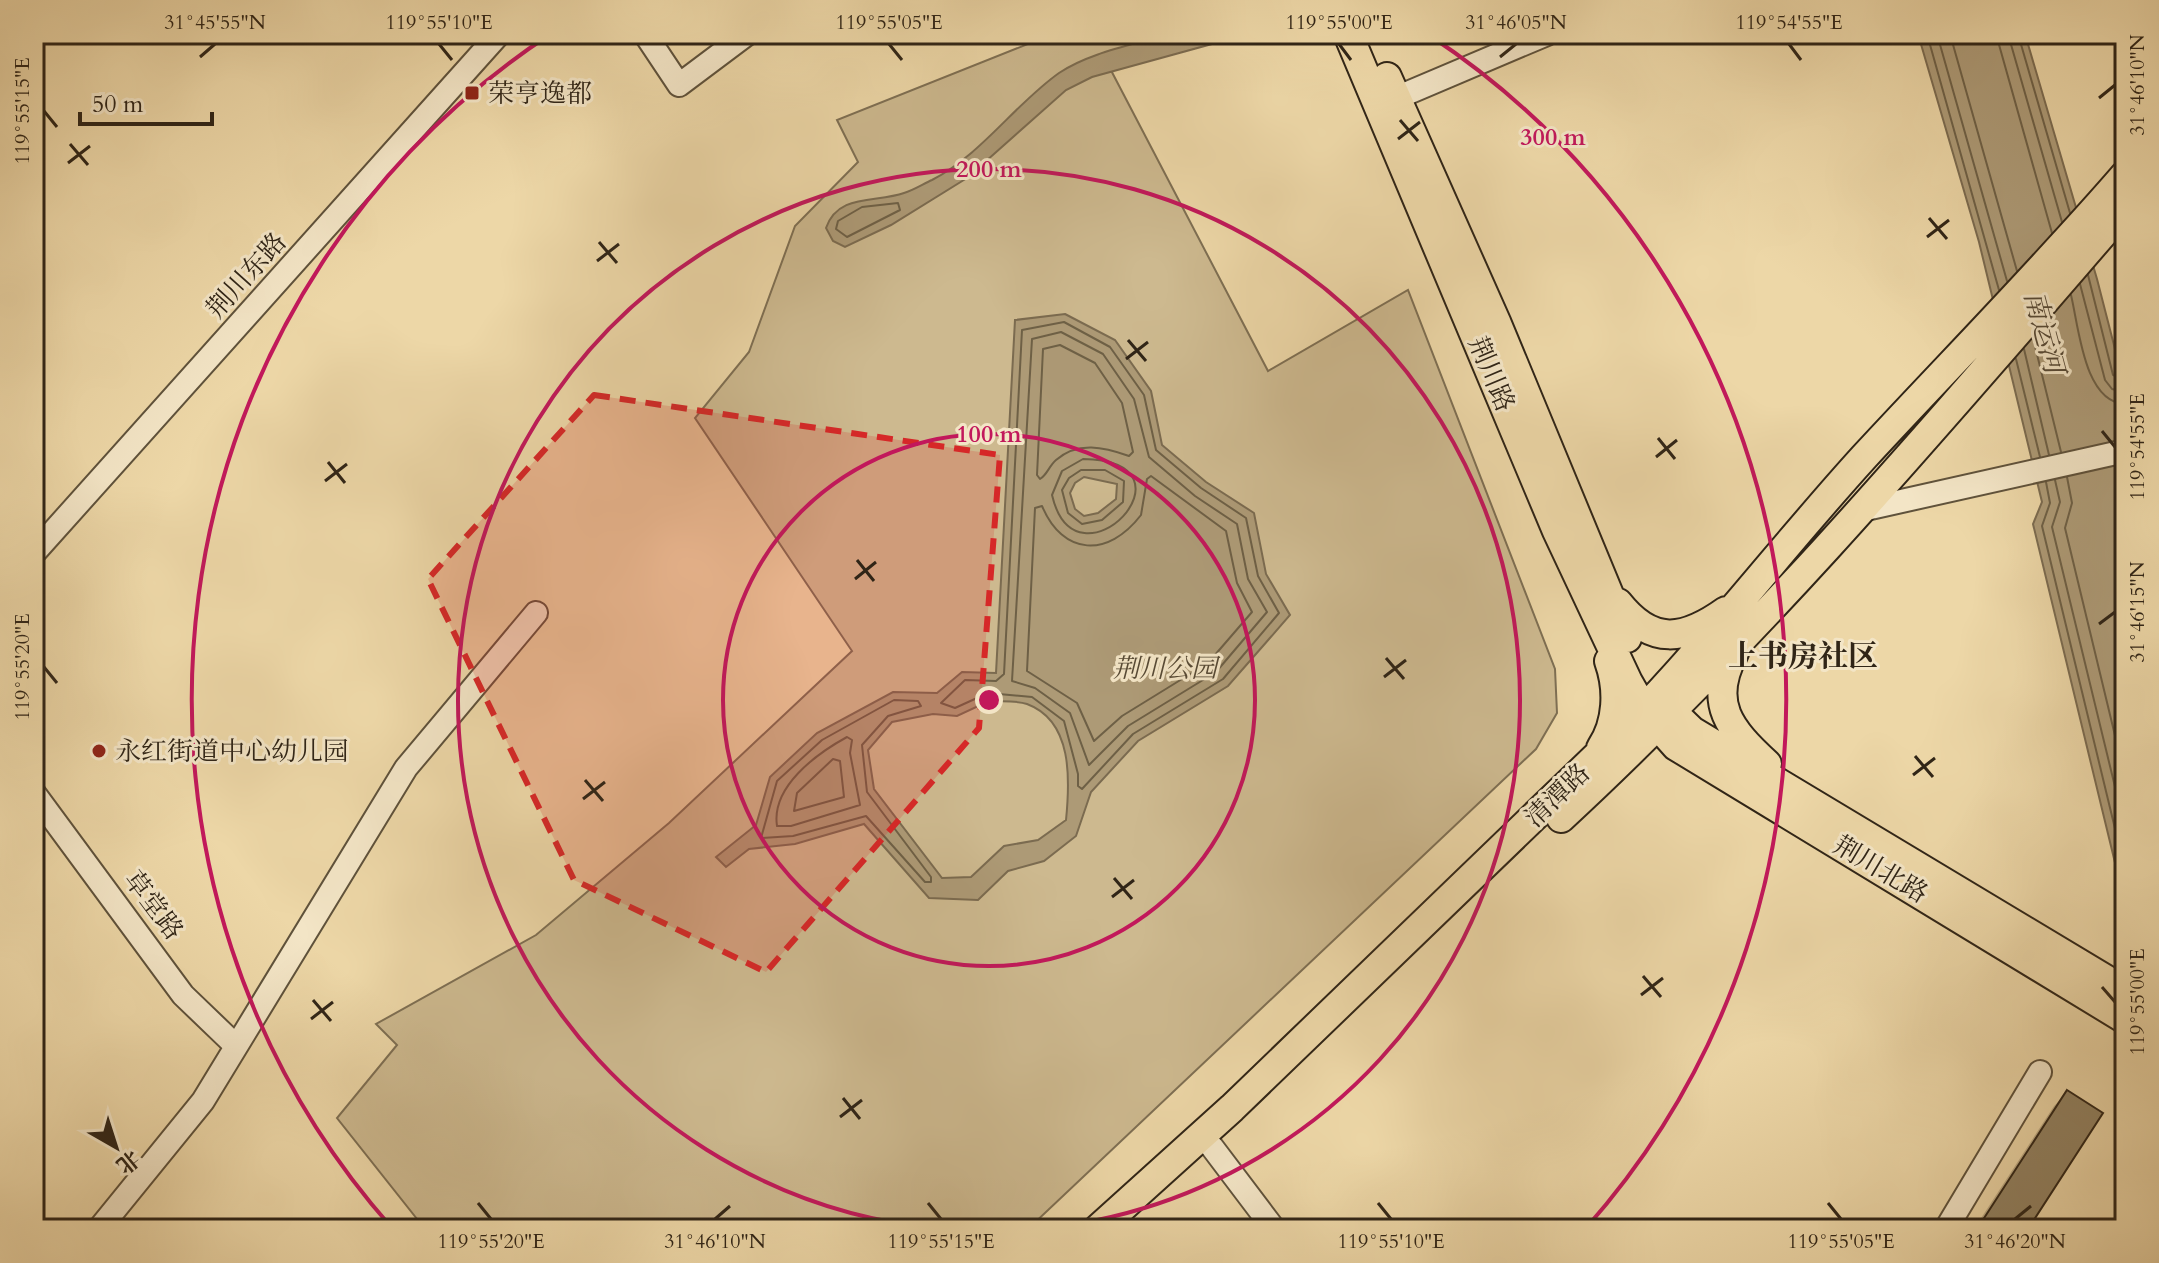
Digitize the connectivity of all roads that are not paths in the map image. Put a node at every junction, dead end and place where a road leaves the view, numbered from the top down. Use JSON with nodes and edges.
{"nodes":[{"id":1,"x":499,"y":34,"type":"edge"},
{"id":2,"x":646,"y":34,"type":"edge"},
{"id":3,"x":747,"y":34,"type":"edge"},
{"id":4,"x":1348,"y":34,"type":"edge"},
{"id":5,"x":1367,"y":34,"type":"edge"},
{"id":6,"x":1547,"y":34,"type":"edge"},
{"id":7,"x":1396,"y":98,"type":"junction"},
{"id":8,"x":2125,"y":175,"type":"edge"},
{"id":9,"x":2112,"y":212,"type":"edge"},
{"id":10,"x":1989,"y":344,"type":"junction"},
{"id":11,"x":2125,"y":451,"type":"edge"},
{"id":12,"x":1857,"y":511,"type":"junction"},
{"id":13,"x":34,"y":553,"type":"edge"},
{"id":14,"x":1598,"y":594,"type":"junction"},
{"id":15,"x":1746,"y":596,"type":"junction"},
{"id":16,"x":536,"y":613,"type":"dead end"},
{"id":17,"x":1742,"y":639,"type":"junction"},
{"id":18,"x":1657,"y":712,"type":"junction"},
{"id":19,"x":1590,"y":763,"type":"junction"},
{"id":20,"x":34,"y":793,"type":"edge"},
{"id":21,"x":1803,"y":798,"type":"junction"},
{"id":22,"x":2125,"y":991,"type":"edge"},
{"id":23,"x":2125,"y":1019,"type":"edge"},
{"id":24,"x":235,"y":1045,"type":"junction"},
{"id":25,"x":2040,"y":1072,"type":"dead end"},
{"id":26,"x":1212,"y":1147,"type":"junction"},
{"id":27,"x":99,"y":1229,"type":"edge"},
{"id":28,"x":1098,"y":1229,"type":"edge"},
{"id":29,"x":1122,"y":1229,"type":"edge"},
{"id":30,"x":1274,"y":1229,"type":"edge"},
{"id":31,"x":1946,"y":1229,"type":"edge"}],
"edges":[{"from":1,"to":13,"type":"street","name":"荆川东路"},
{"from":2,"to":3,"type":"street"},
{"from":4,"to":14,"type":"main road","name":"荆川路"},
{"from":5,"to":7,"type":"main road","name":"荆川路"},
{"from":6,"to":7,"type":"street"},
{"from":7,"to":14,"type":"main road","name":"荆川路"},
{"from":8,"to":9,"type":"main road"},
{"from":9,"to":10,"type":"main road"},
{"from":10,"to":12,"type":"main road","name":"清潭路"},
{"from":10,"to":15,"type":"main road","name":"清潭路"},
{"from":11,"to":12,"type":"street"},
{"from":12,"to":17,"type":"main road","name":"清潭路"},
{"from":14,"to":15,"type":"main road"},
{"from":14,"to":18,"type":"main road","name":"荆川路"},
{"from":14,"to":19,"type":"main road"},
{"from":15,"to":18,"type":"main road","name":"清潭路"},
{"from":16,"to":24,"type":"street"},
{"from":17,"to":18,"type":"main road","name":"清潭路"},
{"from":17,"to":21,"type":"main road"},
{"from":18,"to":19,"type":"main road","name":"清潭路"},
{"from":18,"to":21,"type":"main road","name":"荆川北路"},
{"from":18,"to":23,"type":"main road","name":"荆川北路"},
{"from":18,"to":26,"type":"main road","name":"清潭路"},
{"from":19,"to":28,"type":"main road","name":"清潭路"},
{"from":20,"to":24,"type":"street","name":"草堂路"},
{"from":21,"to":22,"type":"main road","name":"荆川北路"},
{"from":24,"to":27,"type":"street"},
{"from":25,"to":31,"type":"street"},
{"from":26,"to":29,"type":"main road","name":"清潭路"},
{"from":26,"to":30,"type":"street"}]}
